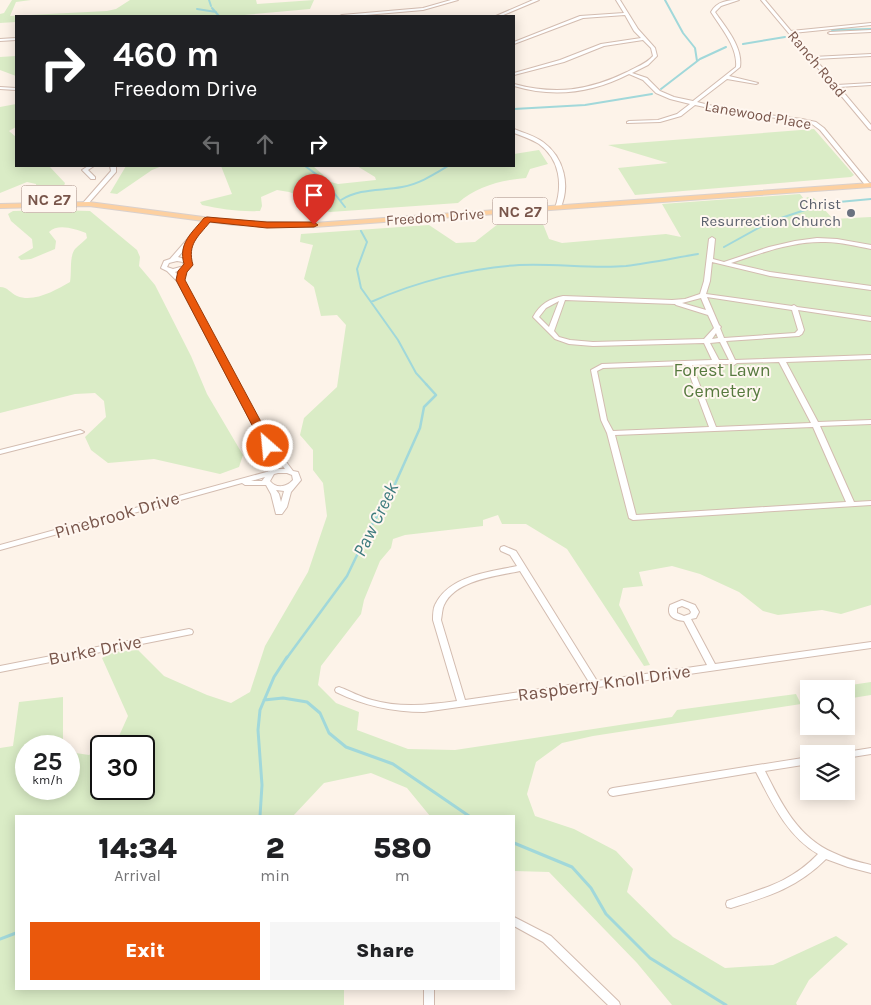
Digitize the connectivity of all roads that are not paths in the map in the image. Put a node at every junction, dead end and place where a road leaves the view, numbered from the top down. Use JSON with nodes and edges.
{"nodes":[{"id":1,"x":456,"y":0,"type":"edge"},
{"id":2,"x":537,"y":0,"type":"edge"},
{"id":3,"x":618,"y":0,"type":"edge"},
{"id":4,"x":736,"y":0,"type":"edge"},
{"id":5,"x":763,"y":0,"type":"edge"},
{"id":6,"x":626,"y":14,"type":"junction"},
{"id":7,"x":354,"y":15,"type":"edge"},
{"id":8,"x":500,"y":15,"type":"edge"},
{"id":9,"x":871,"y":24,"type":"edge"},
{"id":10,"x":871,"y":31,"type":"edge"},
{"id":11,"x":792,"y":34,"type":"junction"},
{"id":12,"x":15,"y":39,"type":"edge"},
{"id":13,"x":644,"y":39,"type":"junction"},
{"id":14,"x":0,"y":40,"type":"edge"},
{"id":15,"x":515,"y":42,"type":"edge"},
{"id":16,"x":871,"y":55,"type":"edge"},
{"id":17,"x":812,"y":58,"type":"junction"},
{"id":18,"x":629,"y":73,"type":"junction"},
{"id":19,"x":515,"y":74,"type":"edge"},
{"id":20,"x":726,"y":77,"type":"junction"},
{"id":21,"x":756,"y":83,"type":"dead end"},
{"id":22,"x":871,"y":84,"type":"edge"},
{"id":23,"x":515,"y":85,"type":"edge"},
{"id":24,"x":836,"y":86,"type":"junction"},
{"id":25,"x":0,"y":88,"type":"edge"},
{"id":26,"x":15,"y":89,"type":"edge"},
{"id":27,"x":694,"y":104,"type":"junction"},
{"id":28,"x":871,"y":116,"type":"edge"},
{"id":29,"x":862,"y":117,"type":"junction"},
{"id":30,"x":629,"y":122,"type":"dead end"},
{"id":31,"x":871,"y":128,"type":"edge"},
{"id":32,"x":515,"y":131,"type":"edge"},
{"id":33,"x":90,"y":167,"type":"edge"},
{"id":34,"x":113,"y":167,"type":"edge"},
{"id":35,"x":93,"y":178,"type":"dead end"},
{"id":36,"x":868,"y":183,"type":"edge"},
{"id":37,"x":743,"y":189,"type":"junction"},
{"id":38,"x":675,"y":200,"type":"junction"},
{"id":39,"x":0,"y":201,"type":"edge"},
{"id":40,"x":87,"y":202,"type":"junction"},
{"id":41,"x":559,"y":205,"type":"junction"},
{"id":42,"x":0,"y":206,"type":"edge"},
{"id":43,"x":207,"y":220,"type":"junction"},
{"id":44,"x":712,"y":239,"type":"dead end"},
{"id":45,"x":187,"y":244,"type":"junction"},
{"id":46,"x":871,"y":247,"type":"edge"},
{"id":47,"x":173,"y":260,"type":"junction"},
{"id":48,"x":710,"y":260,"type":"junction"},
{"id":49,"x":186,"y":261,"type":"junction"},
{"id":50,"x":726,"y":262,"type":"junction"},
{"id":51,"x":184,"y":269,"type":"junction"},
{"id":52,"x":169,"y":270,"type":"junction"},
{"id":53,"x":180,"y":280,"type":"junction"},
{"id":54,"x":871,"y":288,"type":"edge"},
{"id":55,"x":703,"y":295,"type":"junction"},
{"id":56,"x":563,"y":298,"type":"junction"},
{"id":57,"x":672,"y":302,"type":"junction"},
{"id":58,"x":794,"y":307,"type":"junction"},
{"id":59,"x":712,"y":314,"type":"junction"},
{"id":60,"x":871,"y":319,"type":"edge"},
{"id":61,"x":718,"y":326,"type":"junction"},
{"id":62,"x":551,"y":331,"type":"junction"},
{"id":63,"x":722,"y":340,"type":"junction"},
{"id":64,"x":706,"y":341,"type":"junction"},
{"id":65,"x":871,"y":357,"type":"edge"},
{"id":66,"x":782,"y":361,"type":"junction"},
{"id":67,"x":734,"y":363,"type":"junction"},
{"id":68,"x":717,"y":364,"type":"junction"},
{"id":69,"x":689,"y":365,"type":"junction"},
{"id":70,"x":871,"y":422,"type":"edge"},
{"id":71,"x":815,"y":424,"type":"junction"},
{"id":72,"x":713,"y":430,"type":"junction"},
{"id":73,"x":80,"y":432,"type":"dead end"},
{"id":74,"x":611,"y":433,"type":"junction"},
{"id":75,"x":268,"y":446,"type":"junction"},
{"id":76,"x":0,"y":452,"type":"edge"},
{"id":77,"x":292,"y":472,"type":"junction"},
{"id":78,"x":272,"y":473,"type":"junction"},
{"id":79,"x":233,"y":482,"type":"junction"},
{"id":80,"x":268,"y":484,"type":"junction"},
{"id":81,"x":292,"y":486,"type":"junction"},
{"id":82,"x":871,"y":503,"type":"edge"},
{"id":83,"x":851,"y":504,"type":"junction"},
{"id":84,"x":0,"y":548,"type":"edge"},
{"id":85,"x":504,"y":549,"type":"dead end"},
{"id":86,"x":522,"y":568,"type":"junction"},
{"id":87,"x":687,"y":619,"type":"dead end"},
{"id":88,"x":189,"y":632,"type":"dead end"},
{"id":89,"x":871,"y":645,"type":"edge"},
{"id":90,"x":712,"y":668,"type":"junction"},
{"id":91,"x":0,"y":669,"type":"edge"},
{"id":92,"x":594,"y":684,"type":"junction"},
{"id":93,"x":340,"y":690,"type":"dead end"},
{"id":94,"x":462,"y":703,"type":"junction"},
{"id":95,"x":871,"y":751,"type":"edge"},
{"id":96,"x":855,"y":753,"type":"edge"},
{"id":97,"x":800,"y":761,"type":"edge"},
{"id":98,"x":759,"y":768,"type":"junction"},
{"id":99,"x":613,"y":792,"type":"dead end"},
{"id":100,"x":825,"y":854,"type":"junction"},
{"id":101,"x":871,"y":869,"type":"edge"},
{"id":102,"x":731,"y":904,"type":"dead end"},
{"id":103,"x":515,"y":922,"type":"edge"},
{"id":104,"x":429,"y":990,"type":"edge"},
{"id":105,"x":429,"y":1005,"type":"edge"},
{"id":106,"x":615,"y":1005,"type":"edge"}],
"edges":[{"from":1,"to":7,"type":"street"},
{"from":2,"to":8,"type":"street"},
{"from":3,"to":6,"type":"street"},
{"from":4,"to":20,"type":"street"},
{"from":5,"to":11,"type":"street","name":"Ranch Road"},
{"from":6,"to":13,"type":"street"},
{"from":6,"to":15,"type":"street"},
{"from":9,"to":11,"type":"street"},
{"from":10,"to":11,"type":"street"},
{"from":11,"to":17,"type":"street","name":"Ranch Road"},
{"from":12,"to":14,"type":"street"},
{"from":13,"to":18,"type":"street"},
{"from":13,"to":19,"type":"street"},
{"from":16,"to":17,"type":"street"},
{"from":17,"to":24,"type":"street","name":"Ranch Road"},
{"from":18,"to":23,"type":"street"},
{"from":18,"to":27,"type":"street","name":"Lanewood Place"},
{"from":20,"to":21,"type":"street"},
{"from":20,"to":27,"type":"street"},
{"from":22,"to":24,"type":"street"},
{"from":24,"to":29,"type":"street","name":"Ranch Road"},
{"from":25,"to":26,"type":"street"},
{"from":27,"to":30,"type":"street"},
{"from":27,"to":36,"type":"street","name":"Lanewood Place"},
{"from":28,"to":29,"type":"street"},
{"from":29,"to":31,"type":"street","name":"Ranch Road"},
{"from":32,"to":41,"type":"street"},
{"from":33,"to":35,"type":"street"},
{"from":34,"to":40,"type":"street"},
{"from":36,"to":37,"type":"main road","name":"Freedom Drive","number":"NC 27"},
{"from":36,"to":38,"type":"main road","name":"Freedom Drive","number":"NC 27"},
{"from":37,"to":38,"type":"main road"},
{"from":37,"to":41,"type":"main road","name":"Freedom Drive","number":"NC 27"},
{"from":38,"to":41,"type":"main road","name":"Freedom Drive","number":"NC 27"},
{"from":39,"to":40,"type":"main road","name":"Freedom Drive","number":"NC 27"},
{"from":40,"to":41,"type":"main road","name":"Freedom Drive","number":"NC 27"},
{"from":40,"to":42,"type":"main road","name":"Freedom Drive","number":"NC 27"},
{"from":40,"to":43,"type":"main road","name":"Freedom Drive","number":"NC 27"},
{"from":41,"to":43,"type":"main road","name":"Freedom Drive","number":"NC 27"},
{"from":43,"to":45,"type":"street"},
{"from":44,"to":48,"type":"street"},
{"from":45,"to":47,"type":"street"},
{"from":45,"to":49,"type":"street"},
{"from":46,"to":50,"type":"street"},
{"from":47,"to":49,"type":"street"},
{"from":47,"to":52,"type":"street"},
{"from":48,"to":50,"type":"street"},
{"from":48,"to":55,"type":"street"},
{"from":49,"to":51,"type":"street"},
{"from":50,"to":54,"type":"street"},
{"from":51,"to":52,"type":"street"},
{"from":51,"to":53,"type":"street"},
{"from":52,"to":53,"type":"street"},
{"from":53,"to":75,"type":"street"},
{"from":55,"to":57,"type":"street"},
{"from":55,"to":58,"type":"street"},
{"from":55,"to":59,"type":"street"},
{"from":56,"to":57,"type":"street"},
{"from":56,"to":62,"type":"street"},
{"from":56,"to":62,"type":"street"},
{"from":57,"to":59,"type":"street"},
{"from":58,"to":60,"type":"street"},
{"from":58,"to":63,"type":"street"},
{"from":59,"to":61,"type":"street"},
{"from":61,"to":63,"type":"street"},
{"from":61,"to":64,"type":"street"},
{"from":62,"to":64,"type":"street"},
{"from":63,"to":64,"type":"street"},
{"from":63,"to":67,"type":"street"},
{"from":64,"to":68,"type":"street"},
{"from":65,"to":66,"type":"street"},
{"from":66,"to":67,"type":"street"},
{"from":66,"to":71,"type":"street"},
{"from":67,"to":68,"type":"street"},
{"from":68,"to":69,"type":"street"},
{"from":69,"to":72,"type":"street"},
{"from":69,"to":74,"type":"street"},
{"from":70,"to":71,"type":"street"},
{"from":71,"to":72,"type":"street"},
{"from":71,"to":83,"type":"street"},
{"from":72,"to":74,"type":"street"},
{"from":73,"to":76,"type":"street"},
{"from":74,"to":83,"type":"street"},
{"from":75,"to":77,"type":"street"},
{"from":75,"to":78,"type":"street"},
{"from":77,"to":78,"type":"street","name":"Pinebrook Drive"},
{"from":77,"to":81,"type":"street"},
{"from":78,"to":79,"type":"street","name":"Pinebrook Drive"},
{"from":78,"to":80,"type":"street"},
{"from":79,"to":80,"type":"street","name":"Pinebrook Drive"},
{"from":79,"to":84,"type":"street","name":"Pinebrook Drive"},
{"from":80,"to":81,"type":"street","name":"Pinebrook Drive"},
{"from":80,"to":81,"type":"street"},
{"from":82,"to":83,"type":"street"},
{"from":85,"to":86,"type":"street"},
{"from":86,"to":92,"type":"street"},
{"from":86,"to":94,"type":"street"},
{"from":87,"to":90,"type":"street"},
{"from":88,"to":91,"type":"street","name":"Burke Drive"},
{"from":89,"to":90,"type":"street","name":"Raspberry Knoll Drive"},
{"from":90,"to":92,"type":"street","name":"Raspberry Knoll Drive"},
{"from":92,"to":94,"type":"street","name":"Raspberry Knoll Drive"},
{"from":93,"to":94,"type":"street","name":"Raspberry Knoll Drive"},
{"from":95,"to":96,"type":"street"},
{"from":97,"to":98,"type":"street"},
{"from":98,"to":99,"type":"street"},
{"from":98,"to":100,"type":"street"},
{"from":100,"to":101,"type":"street"},
{"from":100,"to":102,"type":"street"},
{"from":103,"to":106,"type":"street"},
{"from":104,"to":105,"type":"street"}]}
